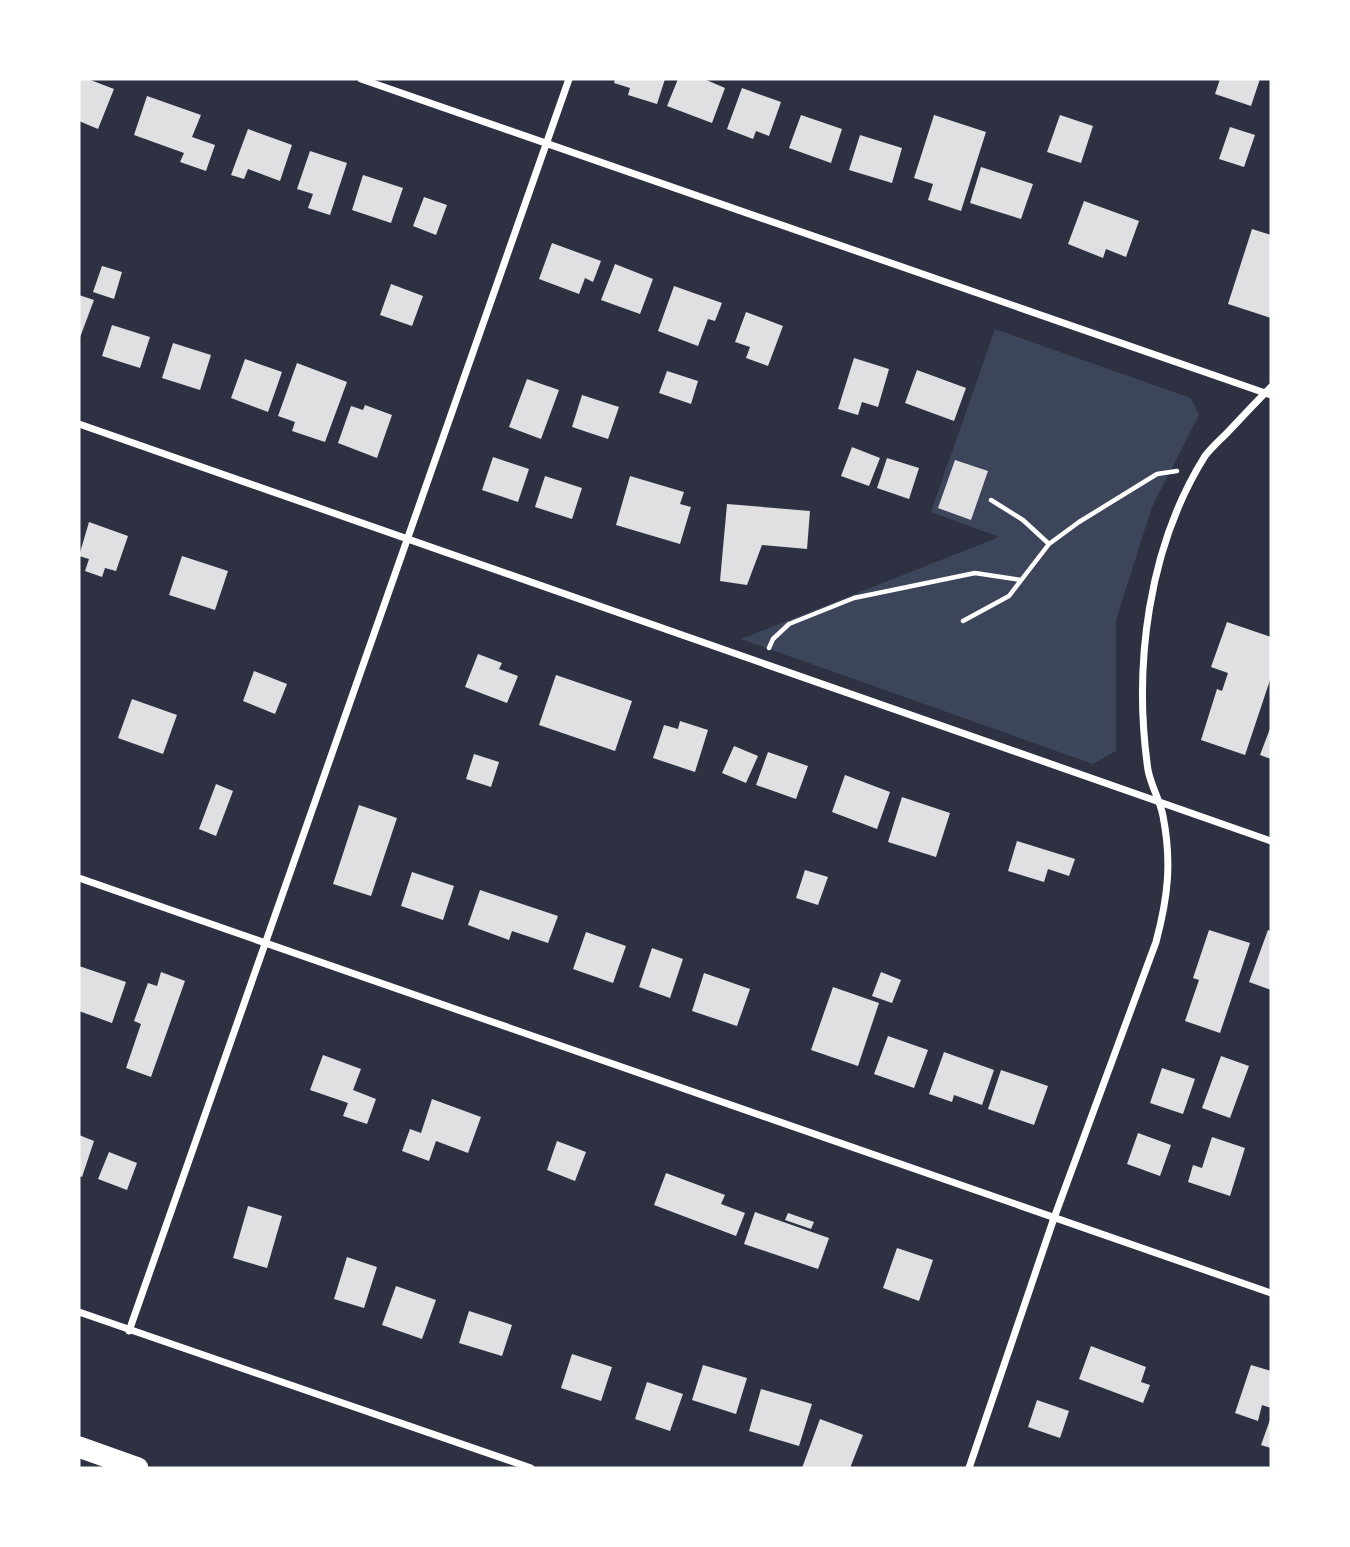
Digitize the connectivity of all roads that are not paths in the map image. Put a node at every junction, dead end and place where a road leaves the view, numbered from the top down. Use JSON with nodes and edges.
{"nodes":[{"id":1,"x":361,"y":79,"type":"edge"},
{"id":2,"x":569,"y":79,"type":"edge"},
{"id":3,"x":547,"y":142,"type":"junction"},
{"id":4,"x":1271,"y":387,"type":"edge"},
{"id":5,"x":1268,"y":394,"type":"edge"},
{"id":6,"x":79,"y":424,"type":"edge"},
{"id":7,"x":409,"y":538,"type":"junction"},
{"id":8,"x":1158,"y":800,"type":"junction"},
{"id":9,"x":1271,"y":841,"type":"edge"},
{"id":10,"x":79,"y":878,"type":"edge"},
{"id":11,"x":265,"y":943,"type":"junction"},
{"id":12,"x":1054,"y":1218,"type":"junction"},
{"id":13,"x":1271,"y":1293,"type":"edge"},
{"id":14,"x":79,"y":1312,"type":"edge"},
{"id":15,"x":129,"y":1331,"type":"junction"},
{"id":16,"x":79,"y":1447,"type":"edge"},
{"id":17,"x":138,"y":1468,"type":"edge"},
{"id":18,"x":531,"y":1468,"type":"edge"},
{"id":19,"x":969,"y":1468,"type":"edge"}],
"edges":[{"from":1,"to":3,"type":"street"},
{"from":2,"to":3,"type":"street"},
{"from":3,"to":5,"type":"street"},
{"from":3,"to":7,"type":"street"},
{"from":4,"to":5,"type":"street"},
{"from":5,"to":8,"type":"street"},
{"from":6,"to":7,"type":"street"},
{"from":7,"to":8,"type":"street"},
{"from":7,"to":11,"type":"street"},
{"from":8,"to":9,"type":"street"},
{"from":8,"to":12,"type":"street"},
{"from":10,"to":11,"type":"street"},
{"from":11,"to":12,"type":"street"},
{"from":11,"to":15,"type":"street"},
{"from":12,"to":13,"type":"street"},
{"from":12,"to":19,"type":"street"},
{"from":14,"to":15,"type":"street"},
{"from":15,"to":18,"type":"street"},
{"from":16,"to":17,"type":"highway"}]}
